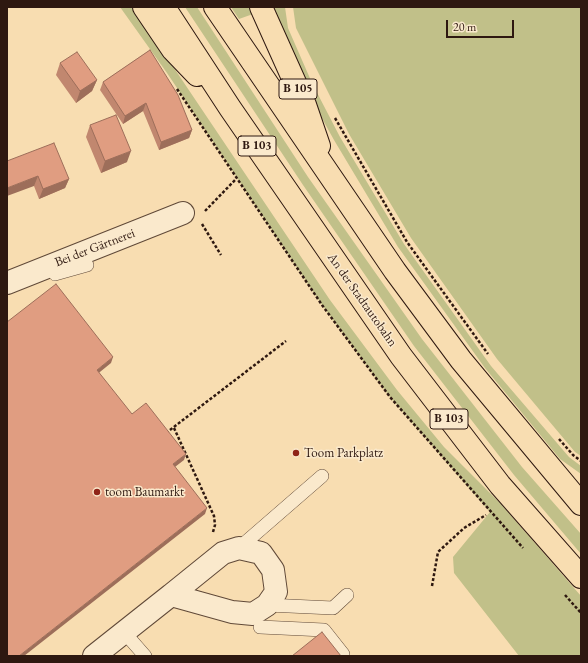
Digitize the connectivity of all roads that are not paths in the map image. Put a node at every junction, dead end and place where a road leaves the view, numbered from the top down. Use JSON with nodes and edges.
{"nodes":[{"id":1,"x":144,"y":7,"type":"edge"},
{"id":2,"x":164,"y":7,"type":"edge"},
{"id":3,"x":215,"y":7,"type":"edge"},
{"id":4,"x":261,"y":7,"type":"edge"},
{"id":5,"x":230,"y":108,"type":"junction"},
{"id":6,"x":328,"y":173,"type":"junction"},
{"id":7,"x":195,"y":214,"type":"road end"},
{"id":8,"x":87,"y":265,"type":"dead end"},
{"id":9,"x":7,"y":283,"type":"edge"},
{"id":10,"x":7,"y":293,"type":"edge"},
{"id":11,"x":322,"y":476,"type":"dead end"},
{"id":12,"x":581,"y":504,"type":"edge"},
{"id":13,"x":239,"y":548,"type":"junction"},
{"id":14,"x":581,"y":577,"type":"edge"},
{"id":15,"x":171,"y":595,"type":"junction"},
{"id":16,"x":346,"y":595,"type":"dead end"},
{"id":17,"x":267,"y":605,"type":"junction"},
{"id":18,"x":260,"y":627,"type":"dead end"},
{"id":19,"x":124,"y":632,"type":"junction"},
{"id":20,"x":343,"y":654,"type":"dead end"},
{"id":21,"x":94,"y":656,"type":"edge"},
{"id":22,"x":145,"y":656,"type":"edge"}],
"edges":[{"from":1,"to":5,"type":"highway"},
{"from":2,"to":5,"type":"highway","name":"An der Stadtautobahn","number":"B 103"},
{"from":3,"to":6,"type":"highway"},
{"from":4,"to":6,"type":"highway","number":"B 105"},
{"from":5,"to":14,"type":"highway","name":"An der Stadtautobahn","number":"B 103"},
{"from":6,"to":12,"type":"highway"},
{"from":7,"to":9,"type":"street","name":"Bei der Gärtnerei"},
{"from":8,"to":10,"type":"lane"},
{"from":11,"to":13,"type":"lane"},
{"from":13,"to":15,"type":"street"},
{"from":13,"to":17,"type":"street"},
{"from":15,"to":17,"type":"street"},
{"from":15,"to":19,"type":"street"},
{"from":16,"to":17,"type":"lane"},
{"from":18,"to":20,"type":"lane"},
{"from":19,"to":21,"type":"street"},
{"from":19,"to":22,"type":"lane"}]}
